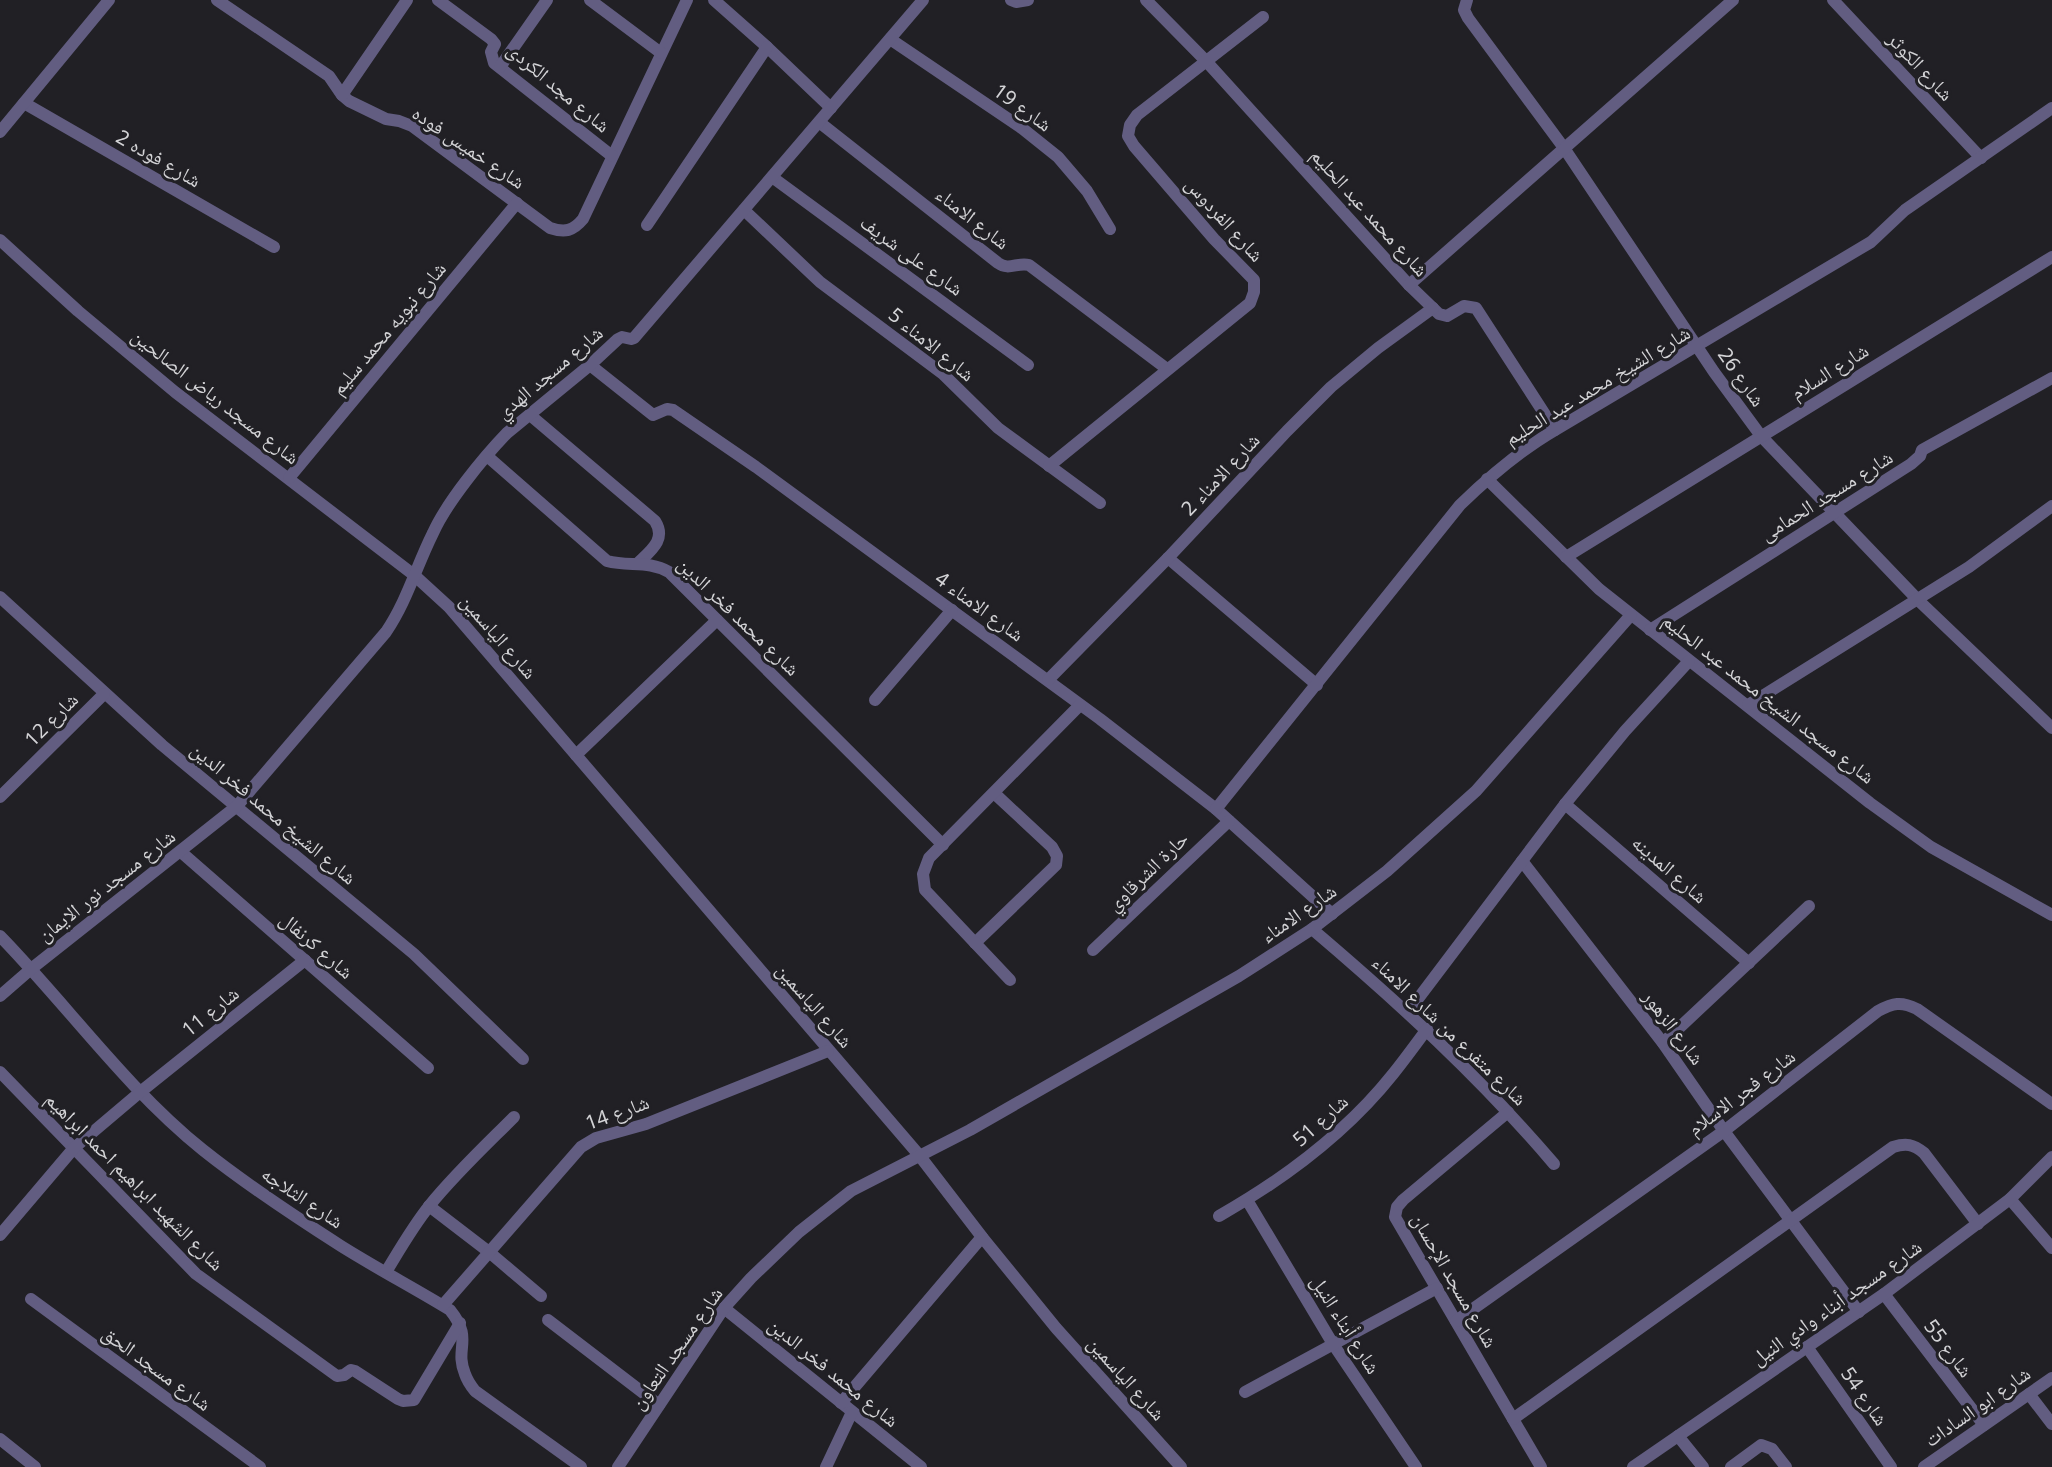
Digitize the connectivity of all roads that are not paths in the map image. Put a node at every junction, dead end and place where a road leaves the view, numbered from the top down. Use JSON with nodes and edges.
{"nodes":[{"id":1,"x":109,"y":0,"type":"edge"},
{"id":2,"x":217,"y":0,"type":"edge"},
{"id":3,"x":407,"y":0,"type":"edge"},
{"id":4,"x":438,"y":0,"type":"edge"},
{"id":5,"x":548,"y":0,"type":"edge"},
{"id":6,"x":590,"y":0,"type":"edge"},
{"id":7,"x":687,"y":0,"type":"edge"},
{"id":8,"x":714,"y":0,"type":"edge"},
{"id":9,"x":923,"y":0,"type":"edge"},
{"id":10,"x":1011,"y":0,"type":"edge"},
{"id":11,"x":1028,"y":0,"type":"edge"},
{"id":12,"x":1146,"y":0,"type":"edge"},
{"id":13,"x":1467,"y":0,"type":"edge"},
{"id":14,"x":1733,"y":0,"type":"edge"},
{"id":15,"x":1833,"y":0,"type":"edge"},
{"id":16,"x":1263,"y":17,"type":"dead end"},
{"id":17,"x":890,"y":39,"type":"junction"},
{"id":18,"x":767,"y":47,"type":"junction"},
{"id":19,"x":661,"y":53,"type":"junction"},
{"id":20,"x":1206,"y":61,"type":"junction"},
{"id":21,"x":500,"y":67,"type":"junction"},
{"id":22,"x":342,"y":95,"type":"junction"},
{"id":23,"x":24,"y":103,"type":"junction"},
{"id":24,"x":831,"y":108,"type":"junction"},
{"id":25,"x":2052,"y":108,"type":"edge"},
{"id":26,"x":819,"y":122,"type":"junction"},
{"id":27,"x":0,"y":132,"type":"edge"},
{"id":28,"x":1564,"y":148,"type":"junction"},
{"id":29,"x":612,"y":156,"type":"junction"},
{"id":30,"x":1981,"y":158,"type":"junction"},
{"id":31,"x":772,"y":177,"type":"junction"},
{"id":32,"x":517,"y":203,"type":"junction"},
{"id":33,"x":744,"y":210,"type":"junction"},
{"id":34,"x":647,"y":225,"type":"dead end"},
{"id":35,"x":1110,"y":229,"type":"dead end"},
{"id":36,"x":0,"y":240,"type":"edge"},
{"id":37,"x":274,"y":247,"type":"dead end"},
{"id":38,"x":2052,"y":257,"type":"edge"},
{"id":39,"x":1409,"y":285,"type":"junction"},
{"id":40,"x":1433,"y":308,"type":"junction"},
{"id":41,"x":1697,"y":346,"type":"junction"},
{"id":42,"x":590,"y":365,"type":"junction"},
{"id":43,"x":1028,"y":365,"type":"dead end"},
{"id":44,"x":1167,"y":369,"type":"junction"},
{"id":45,"x":2052,"y":378,"type":"edge"},
{"id":46,"x":530,"y":415,"type":"junction"},
{"id":47,"x":1555,"y":430,"type":"junction"},
{"id":48,"x":1761,"y":436,"type":"junction"},
{"id":49,"x":487,"y":456,"type":"junction"},
{"id":50,"x":1049,"y":466,"type":"junction"},
{"id":51,"x":289,"y":478,"type":"junction"},
{"id":52,"x":1487,"y":479,"type":"junction"},
{"id":53,"x":1100,"y":502,"type":"dead end"},
{"id":54,"x":2052,"y":507,"type":"edge"},
{"id":55,"x":1834,"y":513,"type":"junction"},
{"id":56,"x":1566,"y":557,"type":"junction"},
{"id":57,"x":1168,"y":558,"type":"junction"},
{"id":58,"x":637,"y":564,"type":"junction"},
{"id":59,"x":414,"y":575,"type":"junction"},
{"id":60,"x":0,"y":597,"type":"edge"},
{"id":61,"x":1918,"y":600,"type":"junction"},
{"id":62,"x":952,"y":610,"type":"junction"},
{"id":63,"x":1631,"y":615,"type":"junction"},
{"id":64,"x":717,"y":620,"type":"junction"},
{"id":65,"x":1650,"y":630,"type":"junction"},
{"id":66,"x":1689,"y":661,"type":"junction"},
{"id":67,"x":1048,"y":680,"type":"junction"},
{"id":68,"x":1317,"y":686,"type":"junction"},
{"id":69,"x":104,"y":694,"type":"junction"},
{"id":70,"x":875,"y":700,"type":"dead end"},
{"id":71,"x":1080,"y":705,"type":"junction"},
{"id":72,"x":1748,"y":705,"type":"junction"},
{"id":73,"x":2052,"y":728,"type":"edge"},
{"id":74,"x":576,"y":755,"type":"junction"},
{"id":75,"x":994,"y":793,"type":"junction"},
{"id":76,"x":0,"y":797,"type":"edge"},
{"id":77,"x":1565,"y":804,"type":"junction"},
{"id":78,"x":237,"y":806,"type":"junction"},
{"id":79,"x":1216,"y":809,"type":"junction"},
{"id":80,"x":1229,"y":821,"type":"junction"},
{"id":81,"x":943,"y":844,"type":"junction"},
{"id":82,"x":181,"y":852,"type":"junction"},
{"id":83,"x":1522,"y":861,"type":"junction"},
{"id":84,"x":1809,"y":906,"type":"dead end"},
{"id":85,"x":1332,"y":914,"type":"junction"},
{"id":86,"x":2052,"y":915,"type":"edge"},
{"id":87,"x":1312,"y":929,"type":"junction"},
{"id":88,"x":0,"y":936,"type":"edge"},
{"id":89,"x":975,"y":943,"type":"junction"},
{"id":90,"x":1093,"y":950,"type":"dead end"},
{"id":91,"x":305,"y":960,"type":"junction"},
{"id":92,"x":1749,"y":963,"type":"junction"},
{"id":93,"x":31,"y":969,"type":"junction"},
{"id":94,"x":1010,"y":980,"type":"dead end"},
{"id":95,"x":0,"y":996,"type":"edge"},
{"id":96,"x":1408,"y":1012,"type":"junction"},
{"id":97,"x":1427,"y":1029,"type":"junction"},
{"id":98,"x":1664,"y":1043,"type":"junction"},
{"id":99,"x":828,"y":1051,"type":"junction"},
{"id":100,"x":523,"y":1059,"type":"dead end"},
{"id":101,"x":428,"y":1068,"type":"dead end"},
{"id":102,"x":0,"y":1072,"type":"edge"},
{"id":103,"x":140,"y":1093,"type":"junction"},
{"id":104,"x":2052,"y":1104,"type":"edge"},
{"id":105,"x":1508,"y":1112,"type":"junction"},
{"id":106,"x":514,"y":1117,"type":"dead end"},
{"id":107,"x":1724,"y":1131,"type":"junction"},
{"id":108,"x":74,"y":1148,"type":"junction"},
{"id":109,"x":919,"y":1155,"type":"junction"},
{"id":110,"x":2052,"y":1157,"type":"edge"},
{"id":111,"x":1554,"y":1164,"type":"dead end"},
{"id":112,"x":2010,"y":1199,"type":"junction"},
{"id":113,"x":1247,"y":1200,"type":"junction"},
{"id":114,"x":429,"y":1206,"type":"junction"},
{"id":115,"x":1219,"y":1216,"type":"dead end"},
{"id":116,"x":1791,"y":1220,"type":"junction"},
{"id":117,"x":1978,"y":1224,"type":"junction"},
{"id":118,"x":0,"y":1235,"type":"edge"},
{"id":119,"x":981,"y":1237,"type":"junction"},
{"id":120,"x":2052,"y":1248,"type":"edge"},
{"id":121,"x":489,"y":1252,"type":"junction"},
{"id":122,"x":386,"y":1272,"type":"junction"},
{"id":123,"x":1437,"y":1288,"type":"junction"},
{"id":124,"x":1884,"y":1294,"type":"junction"},
{"id":125,"x":541,"y":1296,"type":"dead end"},
{"id":126,"x":31,"y":1299,"type":"dead end"},
{"id":127,"x":443,"y":1305,"type":"junction"},
{"id":128,"x":724,"y":1308,"type":"junction"},
{"id":129,"x":1859,"y":1312,"type":"junction"},
{"id":130,"x":548,"y":1320,"type":"dead end"},
{"id":131,"x":1456,"y":1321,"type":"junction"},
{"id":132,"x":460,"y":1323,"type":"junction"},
{"id":133,"x":1333,"y":1344,"type":"junction"},
{"id":134,"x":1807,"y":1347,"type":"junction"},
{"id":135,"x":2052,"y":1378,"type":"edge"},
{"id":136,"x":1245,"y":1392,"type":"dead end"},
{"id":137,"x":2029,"y":1394,"type":"junction"},
{"id":138,"x":841,"y":1403,"type":"junction"},
{"id":139,"x":659,"y":1406,"type":"junction"},
{"id":140,"x":852,"y":1412,"type":"junction"},
{"id":141,"x":1513,"y":1419,"type":"junction"},
{"id":142,"x":2052,"y":1424,"type":"edge"},
{"id":143,"x":1984,"y":1425,"type":"junction"},
{"id":144,"x":1678,"y":1436,"type":"junction"},
{"id":145,"x":0,"y":1439,"type":"edge"},
{"id":146,"x":1930,"y":1465,"type":"edge"},
{"id":147,"x":35,"y":1467,"type":"edge"},
{"id":148,"x":260,"y":1467,"type":"edge"},
{"id":149,"x":581,"y":1467,"type":"edge"},
{"id":150,"x":618,"y":1467,"type":"edge"},
{"id":151,"x":826,"y":1467,"type":"edge"},
{"id":152,"x":921,"y":1467,"type":"edge"},
{"id":153,"x":1181,"y":1467,"type":"edge"},
{"id":154,"x":1416,"y":1467,"type":"edge"},
{"id":155,"x":1541,"y":1467,"type":"edge"},
{"id":156,"x":1633,"y":1467,"type":"edge"},
{"id":157,"x":1703,"y":1467,"type":"edge"},
{"id":158,"x":1731,"y":1467,"type":"edge"},
{"id":159,"x":1786,"y":1467,"type":"edge"},
{"id":160,"x":1891,"y":1467,"type":"edge"}],
"edges":[{"from":1,"to":23,"type":"street"},
{"from":2,"to":22,"type":"street","name":"شارع خميس فوده"},
{"from":3,"to":22,"type":"street"},
{"from":4,"to":21,"type":"street","name":"شارع مجد الكردى"},
{"from":5,"to":21,"type":"street"},
{"from":6,"to":19,"type":"street"},
{"from":7,"to":19,"type":"street"},
{"from":8,"to":18,"type":"street"},
{"from":9,"to":17,"type":"street","name":"شارع مسجد الهدي"},
{"from":10,"to":11,"type":"street"},
{"from":12,"to":20,"type":"street","name":"شارع محمد عبد الحليم"},
{"from":13,"to":28,"type":"street","name":"شارع 26"},
{"from":14,"to":28,"type":"street"},
{"from":15,"to":30,"type":"street","name":"شارع الكوثر"},
{"from":16,"to":20,"type":"street","name":"شارع الفردوس"},
{"from":17,"to":24,"type":"street","name":"شارع مسجد الهدي"},
{"from":17,"to":35,"type":"street","name":"شارع 19"},
{"from":18,"to":24,"type":"street"},
{"from":18,"to":34,"type":"street"},
{"from":19,"to":29,"type":"street"},
{"from":20,"to":39,"type":"street","name":"شارع محمد عبد الحليم"},
{"from":20,"to":44,"type":"street","name":"شارع الفردوس"},
{"from":21,"to":29,"type":"street","name":"شارع مجد الكردى"},
{"from":22,"to":32,"type":"street","name":"شارع خميس فوده"},
{"from":23,"to":27,"type":"street"},
{"from":23,"to":37,"type":"street","name":"شارع فوده 2"},
{"from":24,"to":26,"type":"street","name":"شارع مسجد الهدي"},
{"from":25,"to":30,"type":"street","name":"شارع الشيخ محمد عبد الحليم"},
{"from":26,"to":31,"type":"street","name":"شارع مسجد الهدي"},
{"from":26,"to":44,"type":"street","name":"شارع الامناء"},
{"from":28,"to":39,"type":"street"},
{"from":28,"to":41,"type":"street","name":"شارع 26"},
{"from":29,"to":32,"type":"street","name":"شارع خميس فوده"},
{"from":30,"to":41,"type":"street","name":"شارع الشيخ محمد عبد الحليم"},
{"from":31,"to":33,"type":"street","name":"شارع مسجد الهدي"},
{"from":31,"to":43,"type":"street","name":"شارع على شريف"},
{"from":32,"to":51,"type":"street","name":"شارع نبويه محمد سليم"},
{"from":33,"to":42,"type":"street","name":"شارع مسجد الهدي"},
{"from":33,"to":50,"type":"street","name":"شارع الامناء 5"},
{"from":36,"to":51,"type":"street","name":"شارع مسجد رياض الصالحين"},
{"from":38,"to":48,"type":"street","name":"شارع السلام"},
{"from":39,"to":40,"type":"street","name":"شارع محمد عبد الحليم"},
{"from":40,"to":47,"type":"street"},
{"from":40,"to":57,"type":"street","name":"شارع الامناء 2"},
{"from":41,"to":47,"type":"street","name":"شارع الشيخ محمد عبد الحليم"},
{"from":41,"to":48,"type":"street","name":"شارع 26"},
{"from":42,"to":46,"type":"street","name":"شارع مسجد الهدي"},
{"from":42,"to":62,"type":"street","name":"شارع الامناء 4"},
{"from":44,"to":50,"type":"street","name":"شارع الفردوس"},
{"from":45,"to":55,"type":"street","name":"شارع مسجد الحمامى"},
{"from":46,"to":49,"type":"street","name":"شارع مسجد الهدي"},
{"from":46,"to":58,"type":"street"},
{"from":47,"to":52,"type":"street","name":"شارع الشيخ محمد عبد الحليم"},
{"from":48,"to":55,"type":"street","name":"شارع 26"},
{"from":48,"to":56,"type":"street","name":"شارع السلام"},
{"from":49,"to":58,"type":"street","name":"شارع محمد فخر الدين"},
{"from":49,"to":59,"type":"street","name":"شارع مسجد الهدي"},
{"from":50,"to":53,"type":"street","name":"شارع الامناء 5"},
{"from":51,"to":59,"type":"street","name":"شارع مسجد رياض الصالحين"},
{"from":52,"to":56,"type":"street","name":"شارع مسجد الشيخ محمد عبد الحليم"},
{"from":52,"to":68,"type":"street","name":"شارع الشيخ محمد عبد الحليم"},
{"from":54,"to":61,"type":"street"},
{"from":55,"to":61,"type":"street","name":"شارع 26"},
{"from":55,"to":65,"type":"street","name":"شارع مسجد الحمامى"},
{"from":56,"to":63,"type":"street","name":"شارع مسجد الشيخ محمد عبد الحليم"},
{"from":57,"to":67,"type":"street","name":"شارع الامناء 2"},
{"from":57,"to":68,"type":"street"},
{"from":58,"to":64,"type":"street","name":"شارع محمد فخر الدين"},
{"from":59,"to":74,"type":"street","name":"شارع الياسمين"},
{"from":59,"to":78,"type":"street","name":"شارع مسجد الهدي"},
{"from":60,"to":69,"type":"street","name":"شارع الشيخ محمد فخر الدين"},
{"from":61,"to":72,"type":"street"},
{"from":61,"to":73,"type":"street","name":"شارع 26"},
{"from":62,"to":67,"type":"street","name":"شارع الامناء 4"},
{"from":62,"to":70,"type":"street"},
{"from":63,"to":65,"type":"street","name":"شارع مسجد الشيخ محمد عبد الحليم"},
{"from":63,"to":85,"type":"street","name":"شارع الامناء"},
{"from":64,"to":74,"type":"street"},
{"from":64,"to":81,"type":"street","name":"شارع محمد فخر الدين"},
{"from":65,"to":66,"type":"street","name":"شارع مسجد الشيخ محمد عبد الحليم"},
{"from":66,"to":72,"type":"street","name":"شارع مسجد الشيخ محمد عبد الحليم"},
{"from":66,"to":77,"type":"street"},
{"from":67,"to":71,"type":"street","name":"شارع الامناء 4"},
{"from":68,"to":79,"type":"street","name":"شارع الشيخ محمد عبد الحليم"},
{"from":69,"to":76,"type":"street","name":"شارع 12"},
{"from":69,"to":78,"type":"street","name":"شارع الشيخ محمد فخر الدين"},
{"from":71,"to":75,"type":"street"},
{"from":71,"to":79,"type":"street","name":"شارع الامناء 4"},
{"from":72,"to":86,"type":"street","name":"شارع مسجد الشيخ محمد عبد الحليم"},
{"from":74,"to":99,"type":"street","name":"شارع الياسمين"},
{"from":75,"to":81,"type":"street"},
{"from":75,"to":89,"type":"street"},
{"from":77,"to":83,"type":"street"},
{"from":77,"to":92,"type":"street","name":"شارع المدينه"},
{"from":78,"to":82,"type":"street","name":"شارع مسجد نور الايمان"},
{"from":78,"to":100,"type":"street","name":"شارع الشيخ محمد فخر الدين"},
{"from":79,"to":80,"type":"street","name":"شارع الامناء 4"},
{"from":80,"to":85,"type":"street","name":"شارع الامناء 4"},
{"from":80,"to":90,"type":"street","name":"حارة الشرقاوي"},
{"from":81,"to":89,"type":"street"},
{"from":82,"to":91,"type":"street","name":"شارع كرنفال"},
{"from":82,"to":93,"type":"street","name":"شارع مسجد نور الايمان"},
{"from":83,"to":96,"type":"street"},
{"from":83,"to":98,"type":"street","name":"شارع الزهور"},
{"from":84,"to":92,"type":"street"},
{"from":85,"to":87,"type":"street","name":"شارع الامناء"},
{"from":87,"to":96,"type":"street","name":"شارع متفرع من شارع الامناء"},
{"from":87,"to":109,"type":"street","name":"شارع الامناء"},
{"from":88,"to":93,"type":"street","name":"شارع الثلاجه"},
{"from":89,"to":94,"type":"street"},
{"from":91,"to":101,"type":"street","name":"شارع كرنفال"},
{"from":91,"to":103,"type":"street","name":"شارع 11"},
{"from":92,"to":98,"type":"street"},
{"from":93,"to":95,"type":"street","name":"شارع مسجد نور الايمان"},
{"from":93,"to":103,"type":"street","name":"شارع الثلاجه"},
{"from":96,"to":97,"type":"street","name":"شارع متفرع من شارع الامناء"},
{"from":97,"to":105,"type":"street","name":"شارع متفرع من شارع الامناء"},
{"from":97,"to":113,"type":"street","name":"شارع 51"},
{"from":98,"to":107,"type":"street","name":"شارع الزهور"},
{"from":99,"to":109,"type":"street","name":"شارع الياسمين"},
{"from":99,"to":121,"type":"street","name":"شارع 14"},
{"from":102,"to":108,"type":"street","name":"شارع الشهيد ابراهيم احمد ابراهيم"},
{"from":103,"to":108,"type":"street","name":"شارع 11"},
{"from":103,"to":122,"type":"street","name":"شارع الثلاجه"},
{"from":104,"to":107,"type":"street","name":"شارع فجر الاسلام"},
{"from":105,"to":111,"type":"street","name":"شارع متفرع من شارع الامناء"},
{"from":105,"to":123,"type":"street","name":"شارع مسجد الإحسان"},
{"from":106,"to":114,"type":"street"},
{"from":107,"to":116,"type":"street","name":"شارع الزهور"},
{"from":107,"to":131,"type":"street","name":"شارع فجر الاسلام"},
{"from":108,"to":118,"type":"street","name":"شارع 11"},
{"from":108,"to":132,"type":"street","name":"شارع الشهيد ابراهيم احمد ابراهيم"},
{"from":109,"to":119,"type":"street","name":"شارع الياسمين"},
{"from":109,"to":128,"type":"street","name":"شارع مسجد التعاون"},
{"from":110,"to":112,"type":"street","name":"شارع مسجد أبناء وادي النيل"},
{"from":112,"to":117,"type":"street","name":"شارع مسجد أبناء وادي النيل"},
{"from":112,"to":120,"type":"street"},
{"from":113,"to":115,"type":"street","name":"شارع 51"},
{"from":113,"to":133,"type":"street","name":"شارع أبناء النيل"},
{"from":114,"to":121,"type":"street"},
{"from":114,"to":122,"type":"street"},
{"from":116,"to":117,"type":"street"},
{"from":116,"to":129,"type":"street","name":"شارع الزهور"},
{"from":116,"to":141,"type":"street"},
{"from":117,"to":124,"type":"street","name":"شارع مسجد أبناء وادي النيل"},
{"from":119,"to":138,"type":"street"},
{"from":119,"to":153,"type":"street","name":"شارع الياسمين"},
{"from":121,"to":125,"type":"street"},
{"from":121,"to":127,"type":"street","name":"شارع 14"},
{"from":122,"to":127,"type":"street","name":"شارع الثلاجه"},
{"from":123,"to":131,"type":"street","name":"شارع مسجد الإحسان"},
{"from":123,"to":133,"type":"street"},
{"from":124,"to":129,"type":"street","name":"شارع مسجد أبناء وادي النيل"},
{"from":124,"to":143,"type":"street","name":"شارع 55"},
{"from":126,"to":148,"type":"street","name":"شارع مسجد الحق"},
{"from":127,"to":132,"type":"street","name":"شارع الثلاجه"},
{"from":128,"to":138,"type":"street","name":"شارع محمد فخر الدين"},
{"from":128,"to":139,"type":"street","name":"شارع مسجد التعاون"},
{"from":129,"to":134,"type":"street","name":"شارع مسجد أبناء وادي النيل"},
{"from":130,"to":139,"type":"street"},
{"from":131,"to":141,"type":"street","name":"شارع مسجد الإحسان"},
{"from":132,"to":149,"type":"street"},
{"from":133,"to":136,"type":"street"},
{"from":133,"to":154,"type":"street","name":"شارع أبناء النيل"},
{"from":134,"to":144,"type":"street","name":"شارع مسجد أبناء وادي النيل"},
{"from":134,"to":160,"type":"street","name":"شارع 54"},
{"from":135,"to":137,"type":"street","name":"شارع ابو السادات"},
{"from":137,"to":142,"type":"street"},
{"from":137,"to":143,"type":"street","name":"شارع ابو السادات"},
{"from":138,"to":140,"type":"street","name":"شارع محمد فخر الدين"},
{"from":139,"to":150,"type":"street","name":"شارع مسجد التعاون"},
{"from":140,"to":151,"type":"street"},
{"from":140,"to":152,"type":"street","name":"شارع محمد فخر الدين"},
{"from":141,"to":155,"type":"street","name":"شارع مسجد الإحسان"},
{"from":143,"to":146,"type":"street","name":"شارع ابو السادات"},
{"from":144,"to":156,"type":"street","name":"شارع مسجد أبناء وادي النيل"},
{"from":144,"to":157,"type":"street"},
{"from":145,"to":147,"type":"street"},
{"from":158,"to":159,"type":"street"}]}
